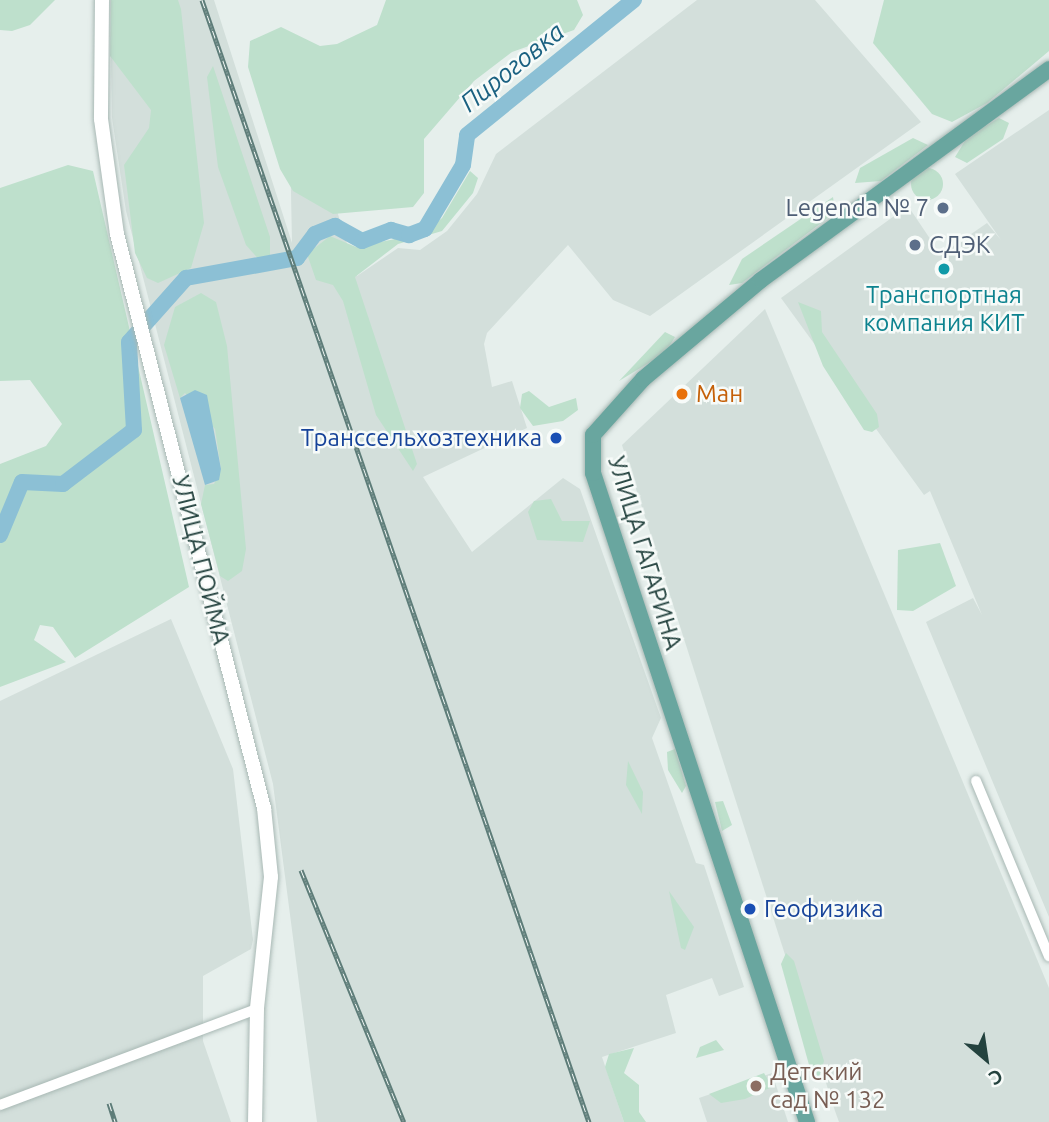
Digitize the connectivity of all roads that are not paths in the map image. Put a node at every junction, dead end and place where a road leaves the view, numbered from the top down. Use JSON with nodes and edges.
{"nodes":[{"id":1,"x":102,"y":0,"type":"edge"},
{"id":2,"x":1049,"y":69,"type":"edge"},
{"id":3,"x":976,"y":781,"type":"dead end"},
{"id":4,"x":1049,"y":956,"type":"edge"},
{"id":5,"x":257,"y":1009,"type":"junction"},
{"id":6,"x":0,"y":1105,"type":"edge"},
{"id":7,"x":254,"y":1122,"type":"edge"},
{"id":8,"x":807,"y":1122,"type":"edge"}],
"edges":[{"from":1,"to":5,"type":"main road","name":"УЛИЦА ПОЙМА"},
{"from":2,"to":8,"type":"main road","name":"УЛИЦА ГАГАРИНА"},
{"from":3,"to":4,"type":"street"},
{"from":5,"to":6,"type":"street"},
{"from":5,"to":7,"type":"main road","name":"УЛИЦА ПОЙМА"}]}
